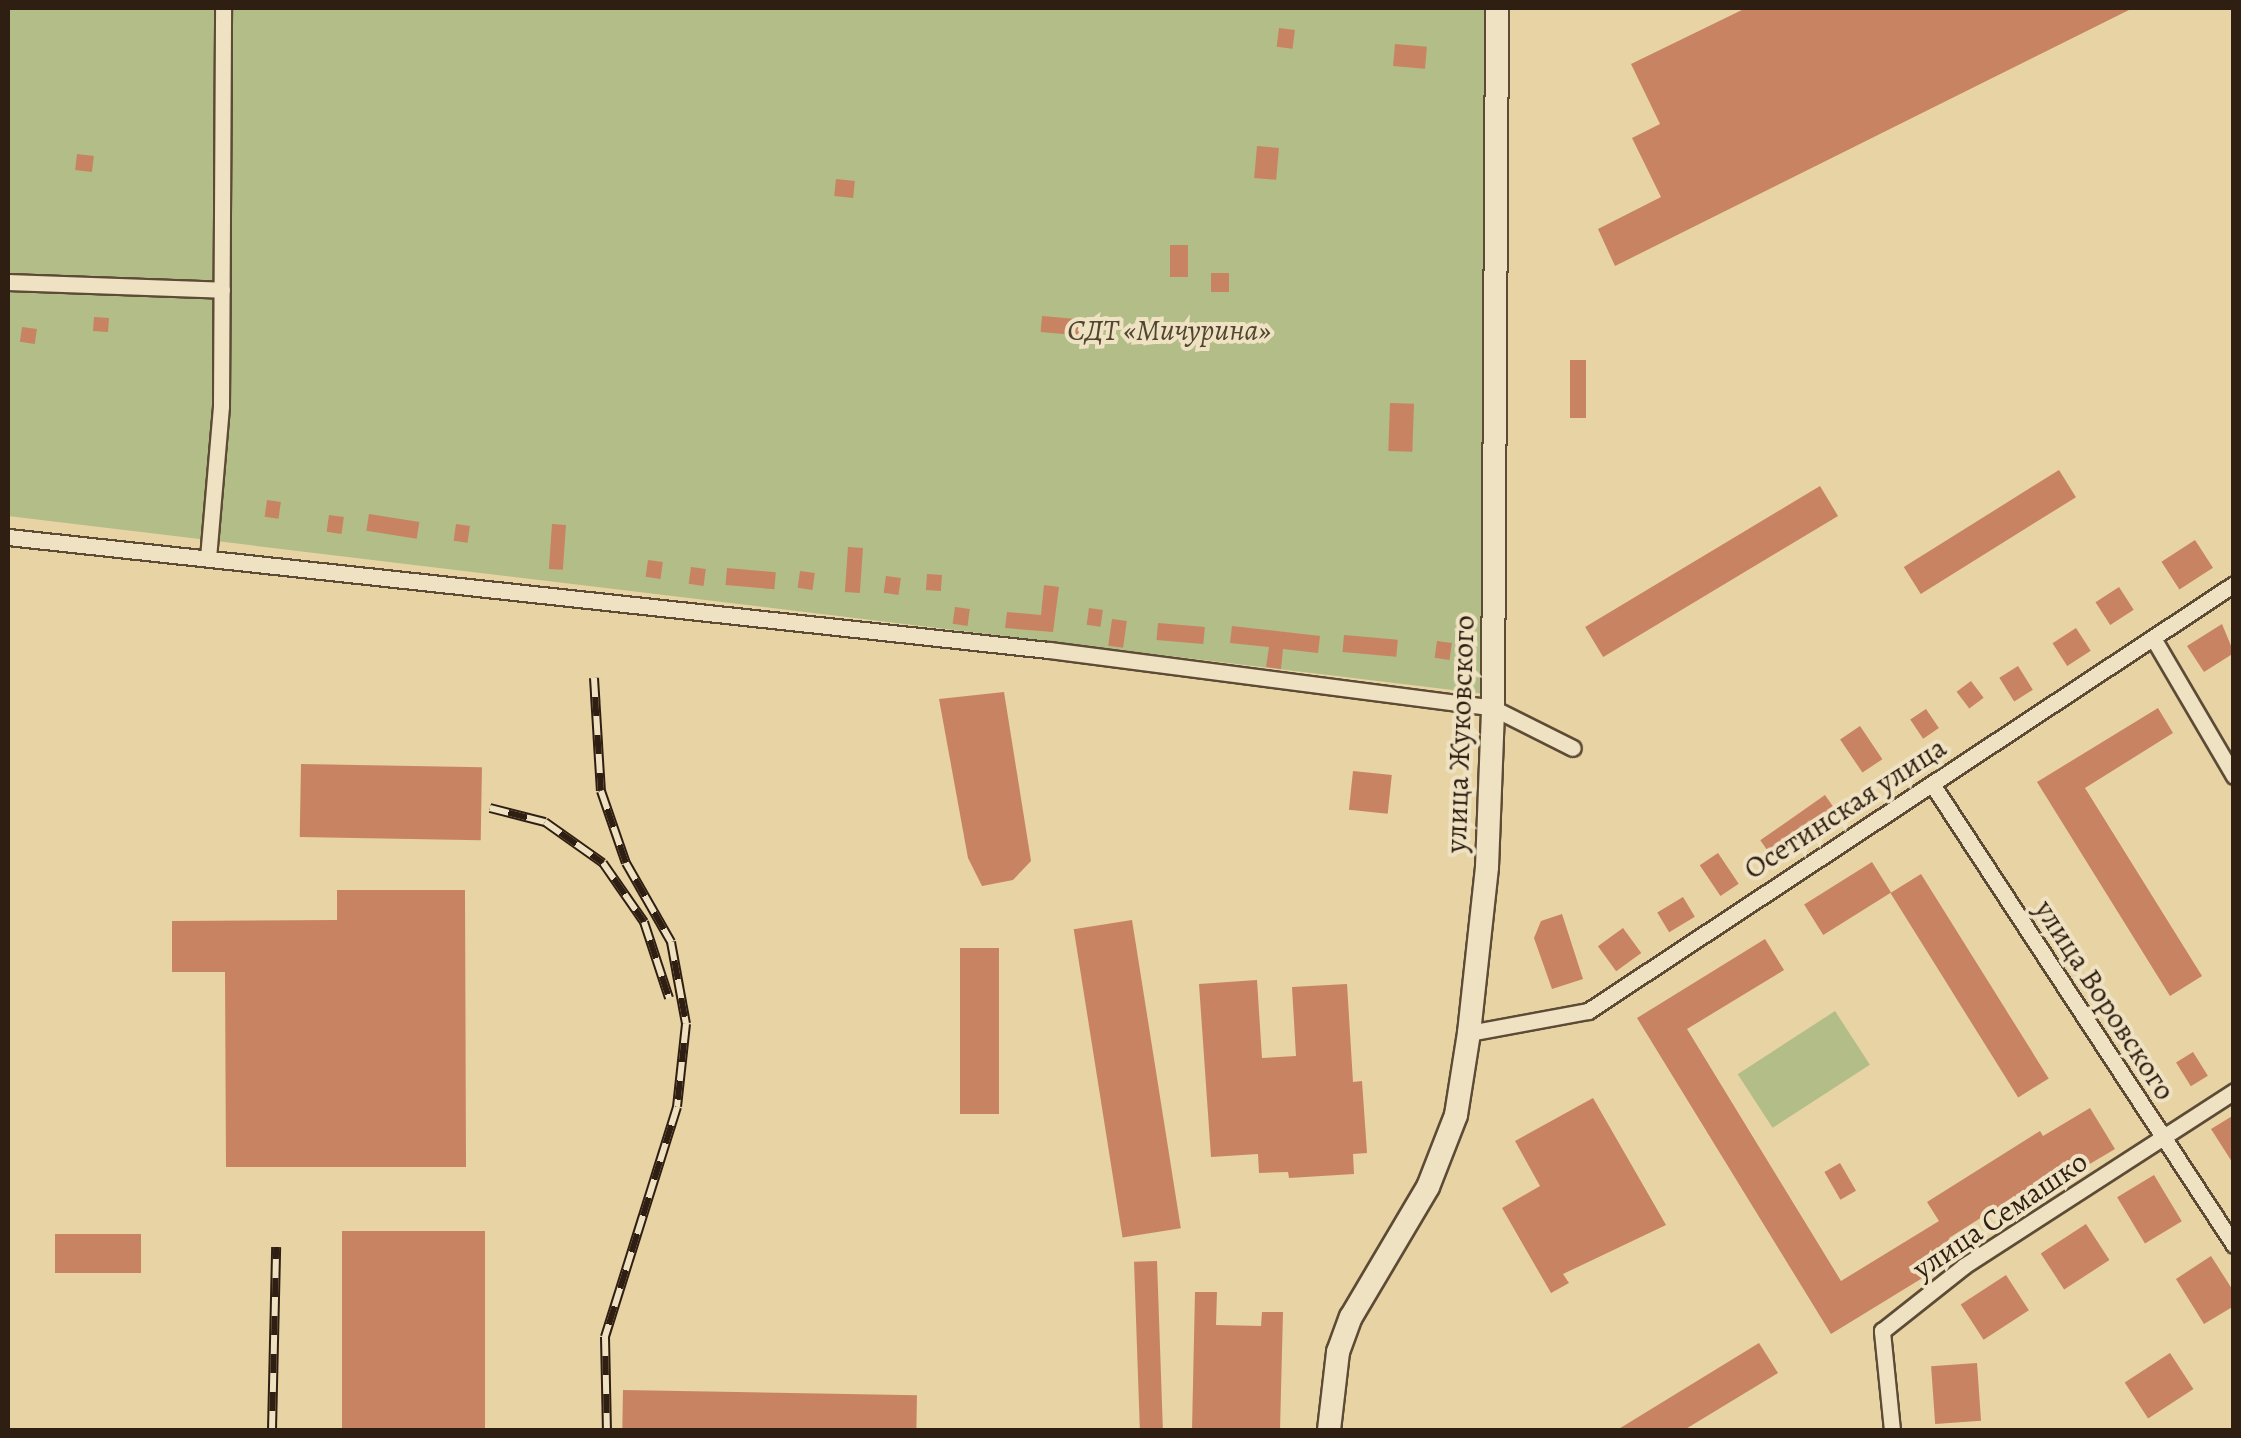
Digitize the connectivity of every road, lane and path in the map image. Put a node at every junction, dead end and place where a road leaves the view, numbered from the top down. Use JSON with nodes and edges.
{"nodes":[{"id":1,"x":224,"y":8,"type":"edge"},
{"id":2,"x":1497,"y":8,"type":"edge"},
{"id":3,"x":8,"y":282,"type":"edge"},
{"id":4,"x":222,"y":290,"type":"junction"},
{"id":5,"x":8,"y":537,"type":"edge"},
{"id":6,"x":208,"y":558,"type":"junction"},
{"id":7,"x":2234,"y":584,"type":"edge"},
{"id":8,"x":2153,"y":638,"type":"junction"},
{"id":9,"x":1493,"y":708,"type":"junction"},
{"id":10,"x":1573,"y":748,"type":"dead end"},
{"id":11,"x":2234,"y":776,"type":"edge"},
{"id":12,"x":1932,"y":784,"type":"junction"},
{"id":13,"x":1469,"y":1033,"type":"junction"},
{"id":14,"x":2234,"y":1091,"type":"edge"},
{"id":15,"x":2164,"y":1140,"type":"junction"},
{"id":16,"x":2234,"y":1245,"type":"edge"},
{"id":17,"x":1330,"y":1430,"type":"edge"},
{"id":18,"x":1892,"y":1430,"type":"edge"}],
"edges":[{"from":1,"to":4,"type":"street"},
{"from":2,"to":9,"type":"main road","name":"улица Жуковского"},
{"from":3,"to":4,"type":"street"},
{"from":4,"to":6,"type":"street"},
{"from":5,"to":6,"type":"street"},
{"from":6,"to":9,"type":"street"},
{"from":7,"to":8,"type":"street","name":"Осетинская улица"},
{"from":8,"to":11,"type":"street"},
{"from":8,"to":12,"type":"street","name":"Осетинская улица"},
{"from":9,"to":10,"type":"street"},
{"from":9,"to":13,"type":"main road","name":"улица Жуковского"},
{"from":12,"to":13,"type":"street","name":"Осетинская улица"},
{"from":12,"to":15,"type":"street","name":"улица Воровского"},
{"from":13,"to":17,"type":"main road","name":"улица Жуковского"},
{"from":14,"to":15,"type":"street","name":"улица Семашко"},
{"from":15,"to":16,"type":"street","name":"улица Воровского"},
{"from":15,"to":18,"type":"street","name":"улица Семашко"}]}
